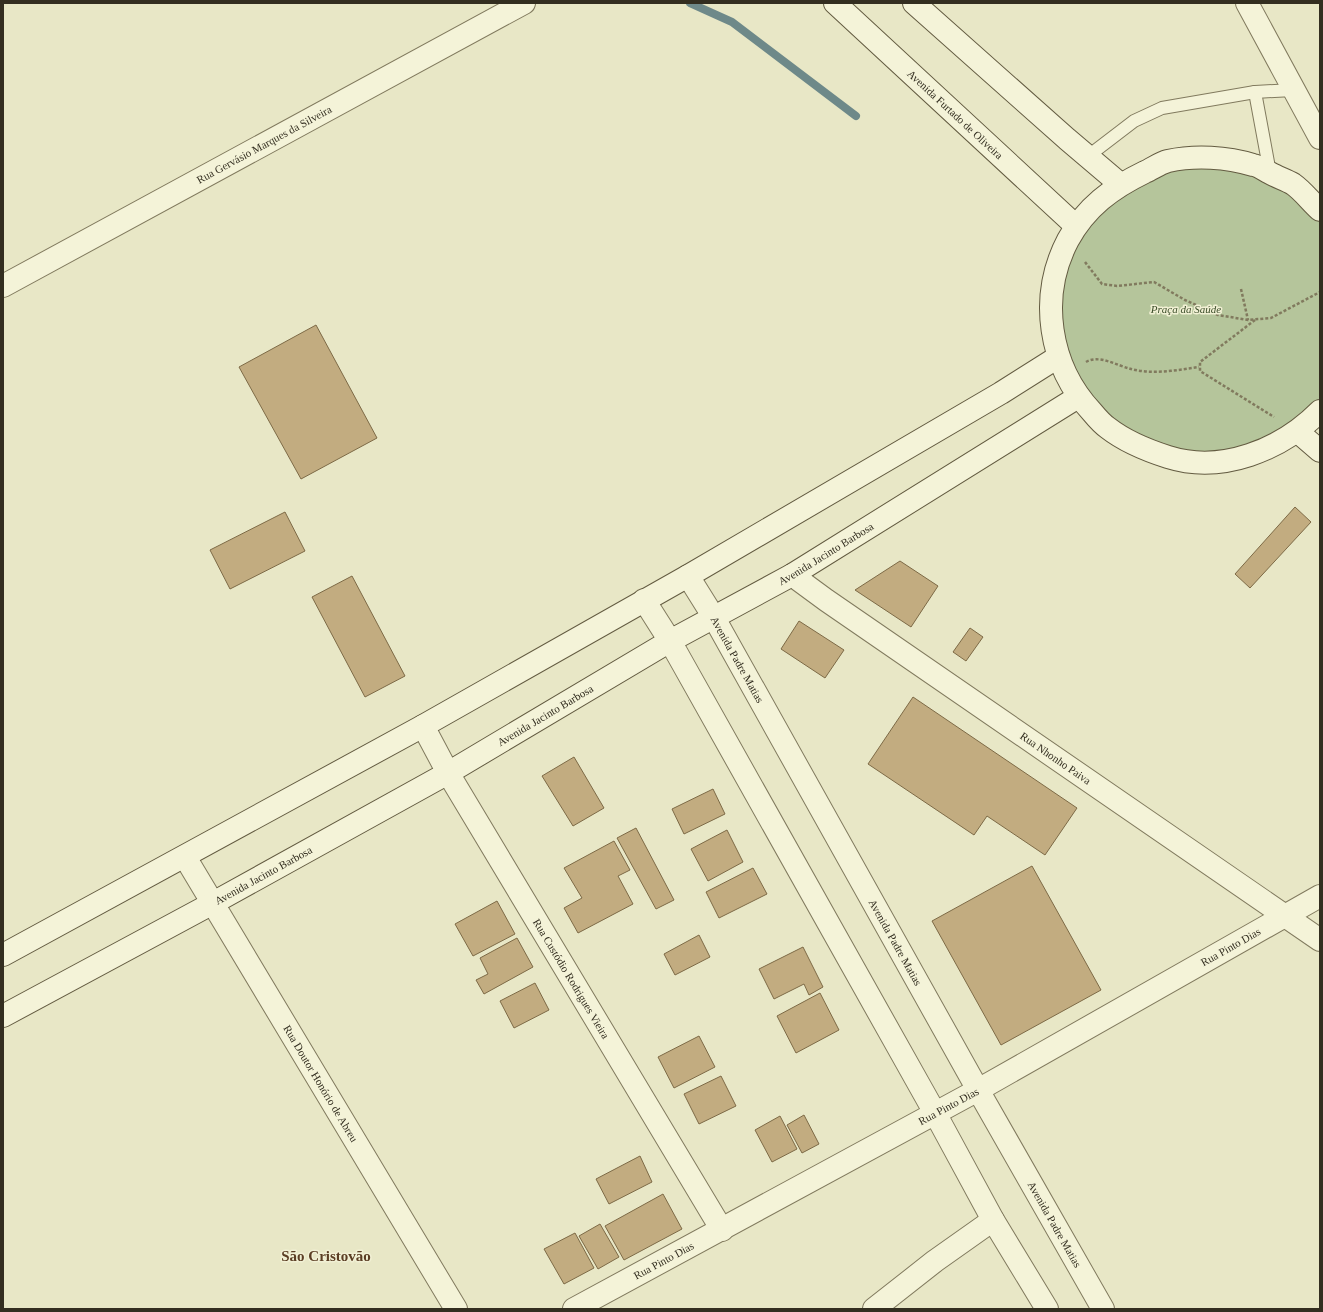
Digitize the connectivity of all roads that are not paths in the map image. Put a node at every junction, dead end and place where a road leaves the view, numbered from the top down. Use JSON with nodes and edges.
{"nodes":[{"id":1,"x":524,"y":3,"type":"edge"},
{"id":2,"x":835,"y":3,"type":"edge"},
{"id":3,"x":914,"y":3,"type":"edge"},
{"id":4,"x":1246,"y":3,"type":"edge"},
{"id":5,"x":1293,"y":90,"type":"junction"},
{"id":6,"x":1255,"y":92,"type":"junction"},
{"id":7,"x":1320,"y":138,"type":"edge"},
{"id":8,"x":1087,"y":157,"type":"junction"},
{"id":9,"x":1270,"y":173,"type":"junction"},
{"id":10,"x":1120,"y":184,"type":"junction"},
{"id":11,"x":1320,"y":210,"type":"edge"},
{"id":12,"x":1076,"y":226,"type":"junction"},
{"id":13,"x":3,"y":286,"type":"edge"},
{"id":14,"x":1058,"y":357,"type":"junction"},
{"id":15,"x":1078,"y":397,"type":"junction"},
{"id":16,"x":1320,"y":411,"type":"edge"},
{"id":17,"x":1298,"y":432,"type":"junction"},
{"id":18,"x":1320,"y":451,"type":"edge"},
{"id":19,"x":792,"y":575,"type":"junction"},
{"id":20,"x":688,"y":576,"type":"junction"},
{"id":21,"x":644,"y":600,"type":"junction"},
{"id":22,"x":714,"y":616,"type":"junction"},
{"id":23,"x":670,"y":642,"type":"junction"},
{"id":24,"x":423,"y":726,"type":"junction"},
{"id":25,"x":448,"y":773,"type":"junction"},
{"id":26,"x":185,"y":857,"type":"junction"},
{"id":27,"x":1320,"y":896,"type":"edge"},
{"id":28,"x":213,"y":903,"type":"junction"},
{"id":29,"x":1286,"y":914,"type":"junction"},
{"id":30,"x":1320,"y":940,"type":"edge"},
{"id":31,"x":3,"y":955,"type":"edge"},
{"id":32,"x":3,"y":1016,"type":"edge"},
{"id":33,"x":978,"y":1090,"type":"junction"},
{"id":34,"x":936,"y":1113,"type":"junction"},
{"id":35,"x":993,"y":1220,"type":"junction"},
{"id":36,"x":722,"y":1230,"type":"junction"},
{"id":37,"x":456,"y":1309,"type":"edge"},
{"id":38,"x":574,"y":1309,"type":"edge"},
{"id":39,"x":874,"y":1309,"type":"edge"},
{"id":40,"x":1047,"y":1309,"type":"edge"},
{"id":41,"x":1103,"y":1309,"type":"edge"}],
"edges":[{"from":1,"to":13,"type":"street","name":"Rua Gervásio Marques da Silveira"},
{"from":2,"to":12,"type":"street","name":"Avenida Furtado de Oliveira"},
{"from":3,"to":8,"type":"street"},
{"from":4,"to":5,"type":"street"},
{"from":5,"to":6,"type":"lane"},
{"from":5,"to":7,"type":"street"},
{"from":6,"to":8,"type":"lane"},
{"from":6,"to":9,"type":"lane"},
{"from":8,"to":10,"type":"street"},
{"from":9,"to":10,"type":"street"},
{"from":9,"to":11,"type":"street"},
{"from":10,"to":12,"type":"street"},
{"from":12,"to":14,"type":"street"},
{"from":14,"to":15,"type":"street"},
{"from":14,"to":20,"type":"street"},
{"from":15,"to":17,"type":"street"},
{"from":15,"to":19,"type":"street","name":"Avenida Jacinto Barbosa"},
{"from":16,"to":17,"type":"street"},
{"from":17,"to":18,"type":"street"},
{"from":19,"to":22,"type":"street","name":"Avenida Jacinto Barbosa"},
{"from":19,"to":29,"type":"street","name":"Rua Nhonho Paiva"},
{"from":20,"to":21,"type":"street"},
{"from":20,"to":22,"type":"street","name":"Avenida Padre Matias"},
{"from":21,"to":23,"type":"street"},
{"from":21,"to":24,"type":"street"},
{"from":22,"to":23,"type":"street","name":"Avenida Jacinto Barbosa"},
{"from":22,"to":33,"type":"street","name":"Avenida Padre Matias"},
{"from":23,"to":25,"type":"street","name":"Avenida Jacinto Barbosa"},
{"from":23,"to":34,"type":"street"},
{"from":24,"to":25,"type":"street","name":"Rua Custódio Rodrigues Vieira"},
{"from":24,"to":26,"type":"street"},
{"from":25,"to":28,"type":"street","name":"Avenida Jacinto Barbosa"},
{"from":25,"to":36,"type":"street","name":"Rua Custódio Rodrigues Vieira"},
{"from":26,"to":28,"type":"street","name":"Rua Doutor Honório de Abreu"},
{"from":26,"to":31,"type":"street"},
{"from":27,"to":29,"type":"street","name":"Rua Pinto Dias"},
{"from":28,"to":32,"type":"street","name":"Avenida Jacinto Barbosa"},
{"from":28,"to":37,"type":"street","name":"Rua Doutor Honório de Abreu"},
{"from":29,"to":30,"type":"street","name":"Rua Nhonho Paiva"},
{"from":29,"to":33,"type":"street","name":"Rua Pinto Dias"},
{"from":33,"to":34,"type":"street","name":"Rua Pinto Dias"},
{"from":33,"to":41,"type":"street","name":"Avenida Padre Matias"},
{"from":34,"to":35,"type":"street"},
{"from":34,"to":36,"type":"street","name":"Rua Pinto Dias"},
{"from":35,"to":39,"type":"street"},
{"from":35,"to":40,"type":"street"},
{"from":36,"to":38,"type":"street","name":"Rua Pinto Dias"}]}
